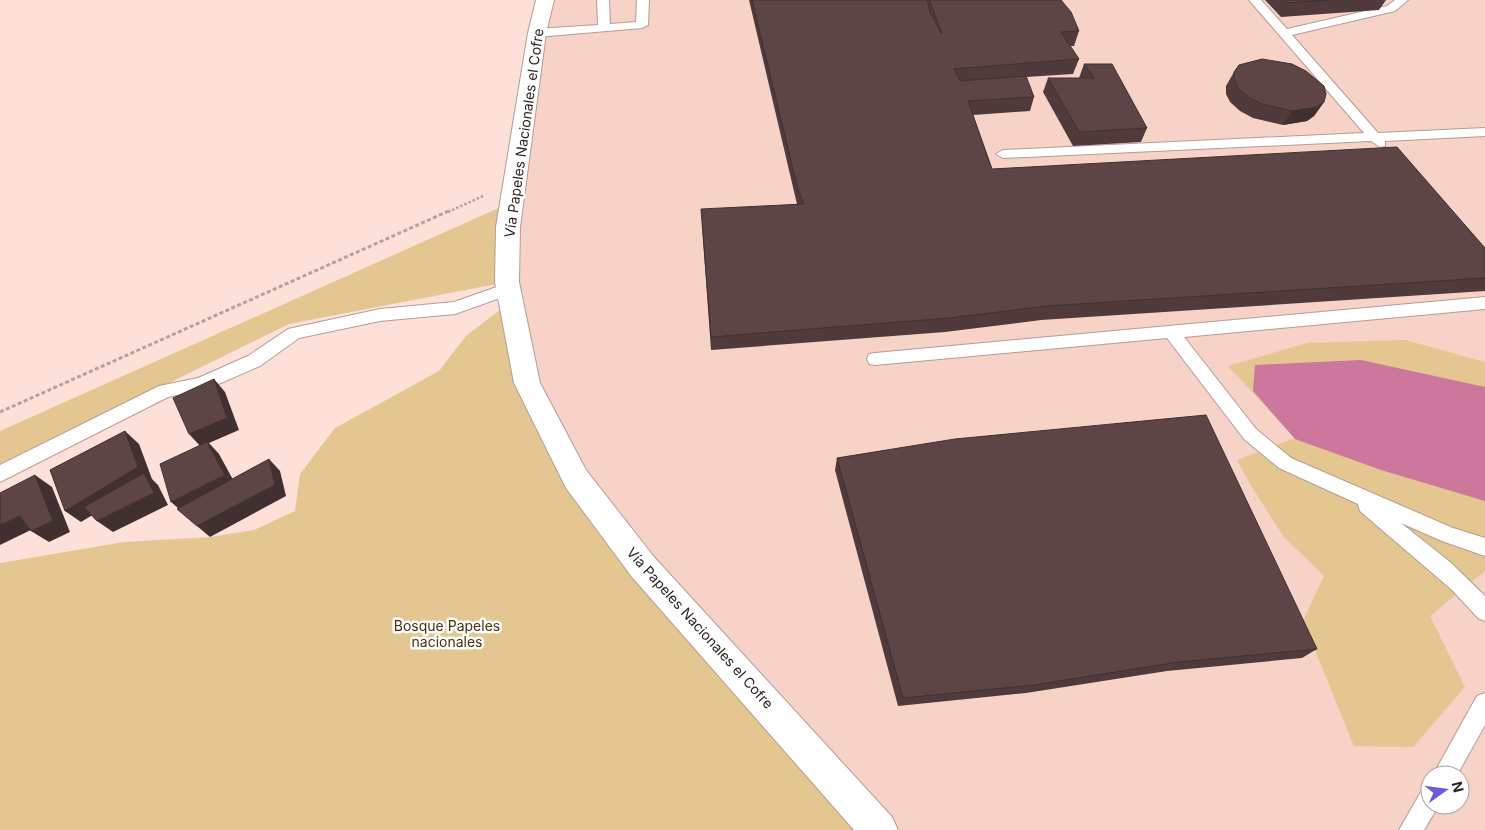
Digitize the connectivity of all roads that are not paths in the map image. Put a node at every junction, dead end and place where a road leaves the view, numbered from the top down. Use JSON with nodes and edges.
{"nodes":[{"id":1,"x":545,"y":0,"type":"edge"},
{"id":2,"x":603,"y":0,"type":"edge"},
{"id":3,"x":643,"y":0,"type":"edge"},
{"id":4,"x":1255,"y":0,"type":"edge"},
{"id":5,"x":1402,"y":0,"type":"edge"},
{"id":6,"x":604,"y":28,"type":"junction"},
{"id":7,"x":1284,"y":33,"type":"junction"},
{"id":8,"x":537,"y":34,"type":"junction"},
{"id":9,"x":1485,"y":132,"type":"edge"},
{"id":10,"x":1374,"y":137,"type":"junction"},
{"id":11,"x":1387,"y":151,"type":"edge"},
{"id":12,"x":1003,"y":154,"type":"dead end"},
{"id":13,"x":508,"y":289,"type":"junction"},
{"id":14,"x":1485,"y":303,"type":"edge"},
{"id":15,"x":1171,"y":332,"type":"junction"},
{"id":16,"x":875,"y":359,"type":"dead end"},
{"id":17,"x":0,"y":474,"type":"edge"},
{"id":18,"x":1359,"y":497,"type":"junction"},
{"id":19,"x":1485,"y":547,"type":"edge"},
{"id":20,"x":1485,"y":611,"type":"edge"},
{"id":21,"x":1485,"y":704,"type":"edge"},
{"id":22,"x":1450,"y":765,"type":"edge"},
{"id":23,"x":1420,"y":815,"type":"edge"},
{"id":24,"x":879,"y":830,"type":"edge"},
{"id":25,"x":1411,"y":830,"type":"edge"}],
"edges":[{"from":1,"to":8,"type":"street","name":"Vía Papeles Nacionales el Cofre"},
{"from":2,"to":6,"type":"lane"},
{"from":3,"to":6,"type":"lane"},
{"from":4,"to":7,"type":"lane"},
{"from":5,"to":7,"type":"lane"},
{"from":6,"to":8,"type":"lane"},
{"from":7,"to":10,"type":"lane"},
{"from":8,"to":13,"type":"street","name":"Vía Papeles Nacionales el Cofre"},
{"from":9,"to":10,"type":"lane"},
{"from":10,"to":11,"type":"lane"},
{"from":10,"to":12,"type":"lane"},
{"from":13,"to":17,"type":"lane"},
{"from":13,"to":24,"type":"street","name":"Vía Papeles Nacionales el Cofre"},
{"from":14,"to":15,"type":"lane"},
{"from":15,"to":16,"type":"lane"},
{"from":15,"to":18,"type":"lane"},
{"from":18,"to":19,"type":"lane"},
{"from":18,"to":20,"type":"lane"},
{"from":21,"to":22,"type":"lane"},
{"from":23,"to":25,"type":"lane"}]}
